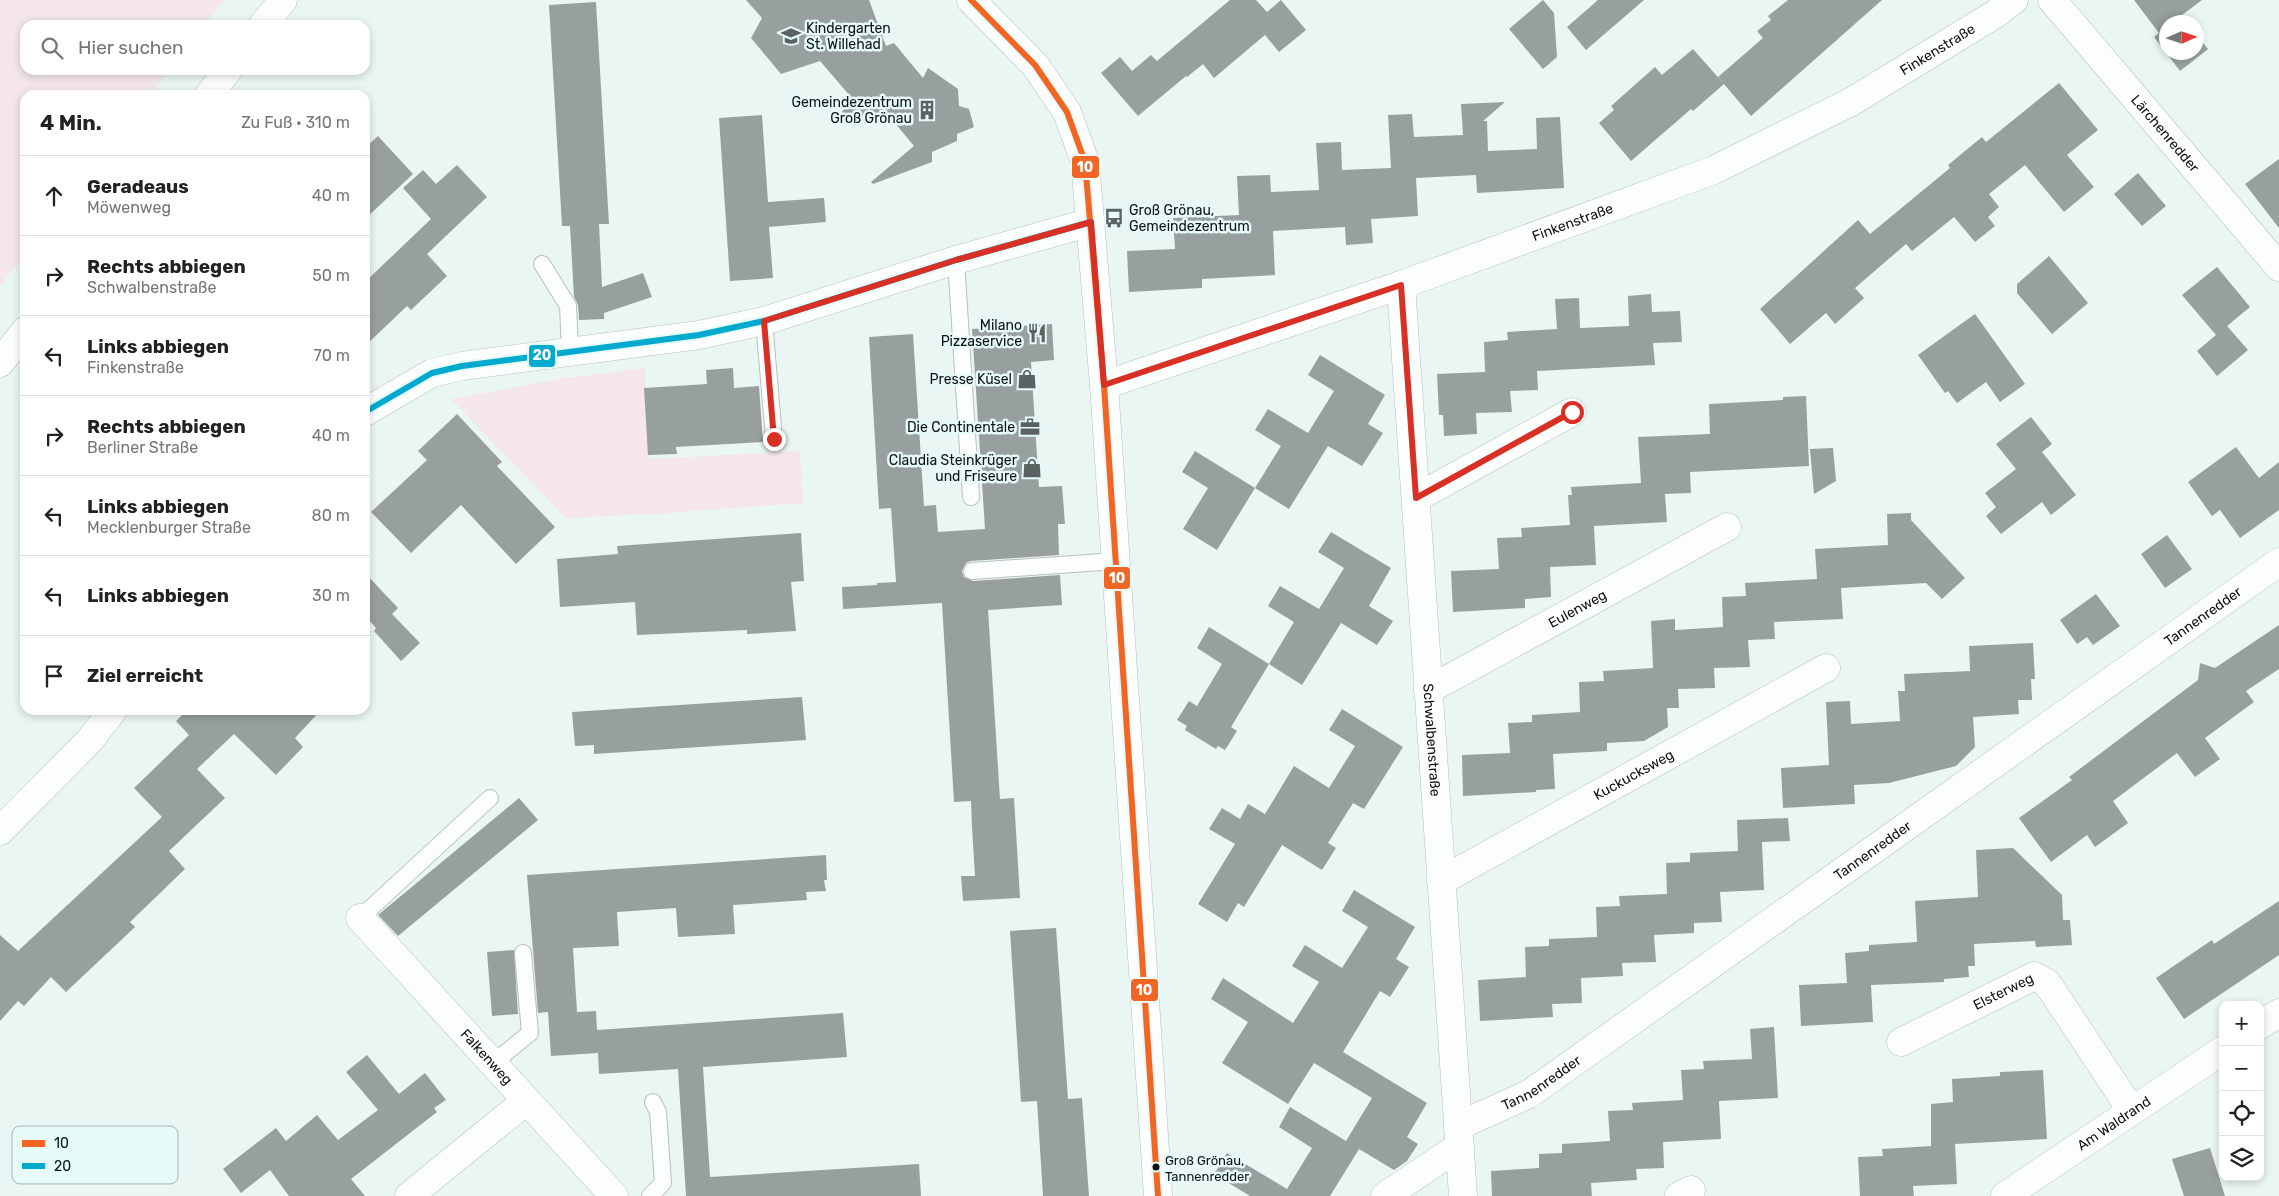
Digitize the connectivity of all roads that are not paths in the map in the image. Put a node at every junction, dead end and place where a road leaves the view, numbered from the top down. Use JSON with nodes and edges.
{"nodes":[{"id":1,"x":283,"y":0,"type":"edge"},
{"id":2,"x":971,"y":0,"type":"edge"},
{"id":3,"x":2014,"y":0,"type":"edge"},
{"id":4,"x":2052,"y":0,"type":"edge"},
{"id":5,"x":268,"y":20,"type":"edge"},
{"id":6,"x":224,"y":75,"type":"edge"},
{"id":7,"x":213,"y":90,"type":"edge"},
{"id":8,"x":1091,"y":222,"type":"junction"},
{"id":9,"x":956,"y":260,"type":"junction"},
{"id":10,"x":542,"y":264,"type":"dead end"},
{"id":11,"x":2279,"y":267,"type":"edge"},
{"id":12,"x":1401,"y":285,"type":"junction"},
{"id":13,"x":764,"y":321,"type":"junction"},
{"id":14,"x":20,"y":337,"type":"edge"},
{"id":15,"x":570,"y":350,"type":"junction"},
{"id":16,"x":0,"y":363,"type":"edge"},
{"id":17,"x":1104,"y":385,"type":"junction"},
{"id":18,"x":370,"y":409,"type":"edge"},
{"id":19,"x":1572,"y":412,"type":"dead end"},
{"id":20,"x":774,"y":439,"type":"dead end"},
{"id":21,"x":971,"y":497,"type":"dead end"},
{"id":22,"x":1416,"y":498,"type":"junction"},
{"id":23,"x":1727,"y":527,"type":"dead end"},
{"id":24,"x":1116,"y":561,"type":"junction"},
{"id":25,"x":2279,"y":562,"type":"edge"},
{"id":26,"x":972,"y":571,"type":"dead end"},
{"id":27,"x":1826,"y":668,"type":"dead end"},
{"id":28,"x":1428,"y":690,"type":"junction"},
{"id":29,"x":109,"y":715,"type":"edge"},
{"id":30,"x":490,"y":798,"type":"dead end"},
{"id":31,"x":0,"y":831,"type":"edge"},
{"id":32,"x":1441,"y":881,"type":"junction"},
{"id":33,"x":360,"y":918,"type":"joint"},
{"id":34,"x":523,"y":952,"type":"dead end"},
{"id":35,"x":2279,"y":1013,"type":"edge"},
{"id":36,"x":2264,"y":1022,"type":"edge"},
{"id":37,"x":1901,"y":1042,"type":"dead end"},
{"id":38,"x":2219,"y":1053,"type":"edge"},
{"id":39,"x":493,"y":1063,"type":"junction"},
{"id":40,"x":526,"y":1101,"type":"junction"},
{"id":41,"x":653,"y":1102,"type":"dead end"},
{"id":42,"x":2132,"y":1111,"type":"junction"},
{"id":43,"x":1459,"y":1136,"type":"junction"},
{"id":44,"x":409,"y":1196,"type":"edge"},
{"id":45,"x":614,"y":1196,"type":"edge"},
{"id":46,"x":650,"y":1196,"type":"edge"},
{"id":47,"x":1158,"y":1196,"type":"edge"},
{"id":48,"x":1385,"y":1196,"type":"edge"},
{"id":49,"x":1463,"y":1196,"type":"edge"},
{"id":50,"x":2005,"y":1196,"type":"edge"}],
"edges":[{"from":1,"to":5,"type":"street"},
{"from":2,"to":8,"type":"street"},
{"from":3,"to":12,"type":"street","name":"Finkenstraße"},
{"from":4,"to":11,"type":"street","name":"Lärchenredder"},
{"from":6,"to":7,"type":"street"},
{"from":8,"to":9,"type":"street"},
{"from":8,"to":17,"type":"street"},
{"from":9,"to":13,"type":"street"},
{"from":9,"to":21,"type":"lane"},
{"from":10,"to":15,"type":"lane"},
{"from":12,"to":17,"type":"street","name":"Finkenstraße"},
{"from":12,"to":22,"type":"street","name":"Schwalbenstraße"},
{"from":13,"to":15,"type":"street"},
{"from":13,"to":20,"type":"lane"},
{"from":14,"to":16,"type":"street"},
{"from":15,"to":18,"type":"street"},
{"from":17,"to":24,"type":"street"},
{"from":19,"to":22,"type":"street"},
{"from":22,"to":28,"type":"street","name":"Schwalbenstraße"},
{"from":23,"to":28,"type":"street","name":"Eulenweg"},
{"from":24,"to":26,"type":"lane"},
{"from":24,"to":47,"type":"street"},
{"from":25,"to":43,"type":"street","name":"Tannenredder"},
{"from":27,"to":32,"type":"street","name":"Kuckucksweg"},
{"from":28,"to":32,"type":"street","name":"Schwalbenstraße"},
{"from":29,"to":31,"type":"street"},
{"from":30,"to":33,"type":"lane"},
{"from":32,"to":43,"type":"street","name":"Schwalbenstraße"},
{"from":33,"to":39,"type":"street","name":"Falkenweg"},
{"from":34,"to":39,"type":"lane"},
{"from":35,"to":36,"type":"street"},
{"from":37,"to":42,"type":"street","name":"Elsterweg"},
{"from":38,"to":42,"type":"street","name":"Am Waldrand"},
{"from":39,"to":40,"type":"street","name":"Falkenweg"},
{"from":40,"to":44,"type":"street"},
{"from":40,"to":45,"type":"street","name":"Falkenweg"},
{"from":41,"to":46,"type":"lane"},
{"from":42,"to":50,"type":"street","name":"Am Waldrand"},
{"from":43,"to":48,"type":"street","name":"Tannenredder"},
{"from":43,"to":49,"type":"street","name":"Schwalbenstraße"}]}
